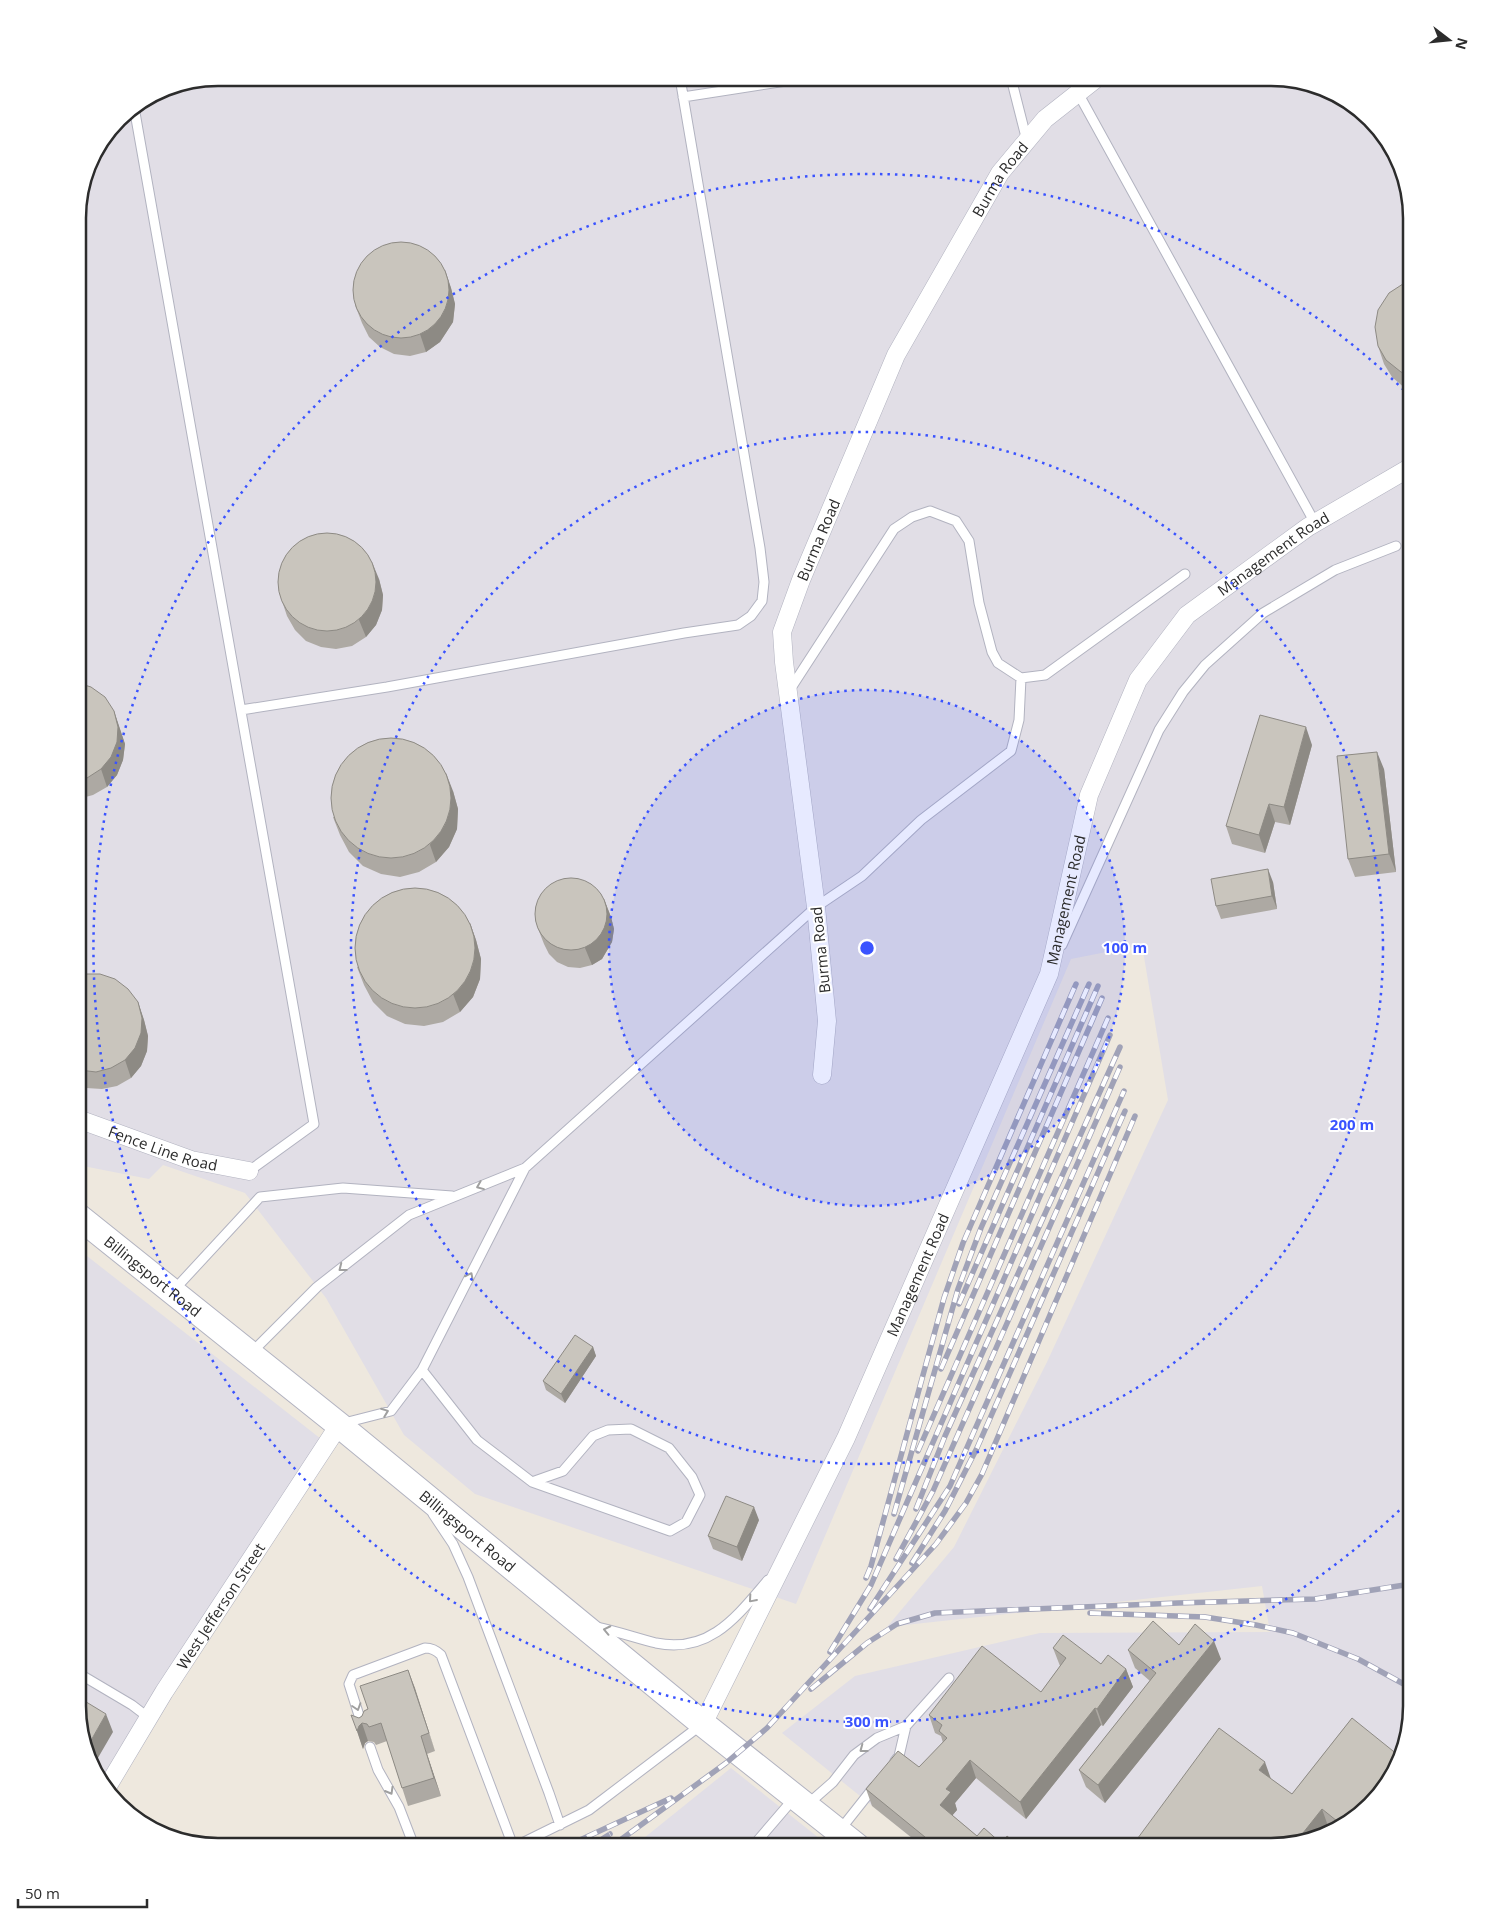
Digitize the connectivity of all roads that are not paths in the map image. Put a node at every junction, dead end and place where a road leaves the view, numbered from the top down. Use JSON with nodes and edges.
{"nodes":[{"id":1,"x":681,"y":86,"type":"edge"},
{"id":2,"x":751,"y":87,"type":"edge"},
{"id":3,"x":1013,"y":87,"type":"edge"},
{"id":4,"x":1085,"y":87,"type":"edge"},
{"id":5,"x":1078,"y":93,"type":"junction"},
{"id":6,"x":683,"y":97,"type":"junction"},
{"id":7,"x":135,"y":115,"type":"edge"},
{"id":8,"x":1027,"y":142,"type":"junction"},
{"id":9,"x":1403,"y":472,"type":"edge"},
{"id":10,"x":1315,"y":523,"type":"junction"},
{"id":11,"x":1396,"y":546,"type":"dead end"},
{"id":12,"x":1185,"y":574,"type":"dead end"},
{"id":13,"x":1021,"y":678,"type":"junction"},
{"id":14,"x":788,"y":693,"type":"junction"},
{"id":15,"x":241,"y":710,"type":"junction"},
{"id":16,"x":816,"y":907,"type":"junction"},
{"id":17,"x":1049,"y":974,"type":"junction"},
{"id":18,"x":822,"y":1075,"type":"dead end"},
{"id":19,"x":86,"y":1122,"type":"edge"},
{"id":20,"x":525,"y":1168,"type":"junction"},
{"id":21,"x":250,"y":1171,"type":"joint"},
{"id":22,"x":455,"y":1196,"type":"junction"},
{"id":23,"x":86,"y":1223,"type":"edge"},
{"id":24,"x":171,"y":1292,"type":"junction"},
{"id":25,"x":250,"y":1354,"type":"junction"},
{"id":26,"x":422,"y":1370,"type":"junction"},
{"id":27,"x":338,"y":1425,"type":"junction"},
{"id":28,"x":532,"y":1482,"type":"junction"},
{"id":29,"x":418,"y":1491,"type":"junction"},
{"id":30,"x":783,"y":1562,"type":"junction"},
{"id":31,"x":582,"y":1625,"type":"junction"},
{"id":32,"x":949,"y":1678,"type":"dead end"},
{"id":33,"x":86,"y":1679,"type":"edge"},
{"id":34,"x":149,"y":1718,"type":"junction"},
{"id":35,"x":703,"y":1724,"type":"junction"},
{"id":36,"x":906,"y":1726,"type":"junction"},
{"id":37,"x":364,"y":1730,"type":"edge"},
{"id":38,"x":370,"y":1747,"type":"dead end"},
{"id":39,"x":887,"y":1771,"type":"edge"},
{"id":40,"x":881,"y":1779,"type":"edge"},
{"id":41,"x":110,"y":1782,"type":"edge"},
{"id":42,"x":800,"y":1801,"type":"junction"},
{"id":43,"x":560,"y":1825,"type":"junction"},
{"id":44,"x":411,"y":1838,"type":"edge"},
{"id":45,"x":511,"y":1838,"type":"edge"},
{"id":46,"x":532,"y":1838,"type":"edge"},
{"id":47,"x":761,"y":1838,"type":"edge"},
{"id":48,"x":847,"y":1838,"type":"edge"},
{"id":49,"x":849,"y":1838,"type":"edge"}],
"edges":[{"from":1,"to":6,"type":"lane"},
{"from":2,"to":6,"type":"lane"},
{"from":3,"to":8,"type":"lane"},
{"from":4,"to":5,"type":"street","name":"Burma Road"},
{"from":5,"to":8,"type":"street","name":"Burma Road"},
{"from":5,"to":10,"type":"lane"},
{"from":6,"to":15,"type":"lane"},
{"from":7,"to":15,"type":"lane"},
{"from":8,"to":14,"type":"street","name":"Burma Road"},
{"from":9,"to":10,"type":"street","name":"Management Road"},
{"from":10,"to":17,"type":"street","name":"Management Road"},
{"from":11,"to":17,"type":"lane"},
{"from":12,"to":13,"type":"lane"},
{"from":13,"to":14,"type":"lane"},
{"from":13,"to":16,"type":"lane"},
{"from":14,"to":16,"type":"street","name":"Burma Road"},
{"from":15,"to":21,"type":"lane"},
{"from":16,"to":18,"type":"street","name":"Burma Road"},
{"from":16,"to":20,"type":"lane"},
{"from":17,"to":30,"type":"street","name":"Management Road"},
{"from":19,"to":21,"type":"street","name":"Fence Line Road"},
{"from":20,"to":22,"type":"lane","one_way":true},
{"from":26,"to":20,"type":"lane","one_way":true},
{"from":22,"to":24,"type":"lane"},
{"from":22,"to":25,"type":"lane","one_way":true},
{"from":23,"to":24,"type":"street","name":"Billingsport Road"},
{"from":24,"to":25,"type":"street","name":"Billingsport Road"},
{"from":25,"to":27,"type":"street","name":"Billingsport Road"},
{"from":27,"to":26,"type":"lane","one_way":true},
{"from":26,"to":28,"type":"lane"},
{"from":27,"to":29,"type":"street","name":"Billingsport Road"},
{"from":27,"to":34,"type":"street","name":"West Jefferson Street"},
{"from":28,"to":28,"type":"lane"},
{"from":29,"to":31,"type":"street","name":"Billingsport Road"},
{"from":29,"to":43,"type":"lane"},
{"from":30,"to":31,"type":"lane","one_way":true},
{"from":30,"to":35,"type":"street","name":"Management Road"},
{"from":31,"to":35,"type":"street","name":"Billingsport Road"},
{"from":32,"to":36,"type":"lane"},
{"from":33,"to":34,"type":"lane"},
{"from":34,"to":41,"type":"street","name":"West Jefferson Street"},
{"from":35,"to":42,"type":"street","name":"Billingsport Road"},
{"from":35,"to":43,"type":"lane"},
{"from":36,"to":39,"type":"lane"},
{"from":36,"to":42,"type":"lane","one_way":true},
{"from":45,"to":37,"type":"lane","one_way":true},
{"from":38,"to":44,"type":"lane","one_way":true},
{"from":40,"to":49,"type":"lane"},
{"from":42,"to":47,"type":"lane"},
{"from":42,"to":48,"type":"street","name":"Billingsport Road"},
{"from":43,"to":46,"type":"lane"}]}
